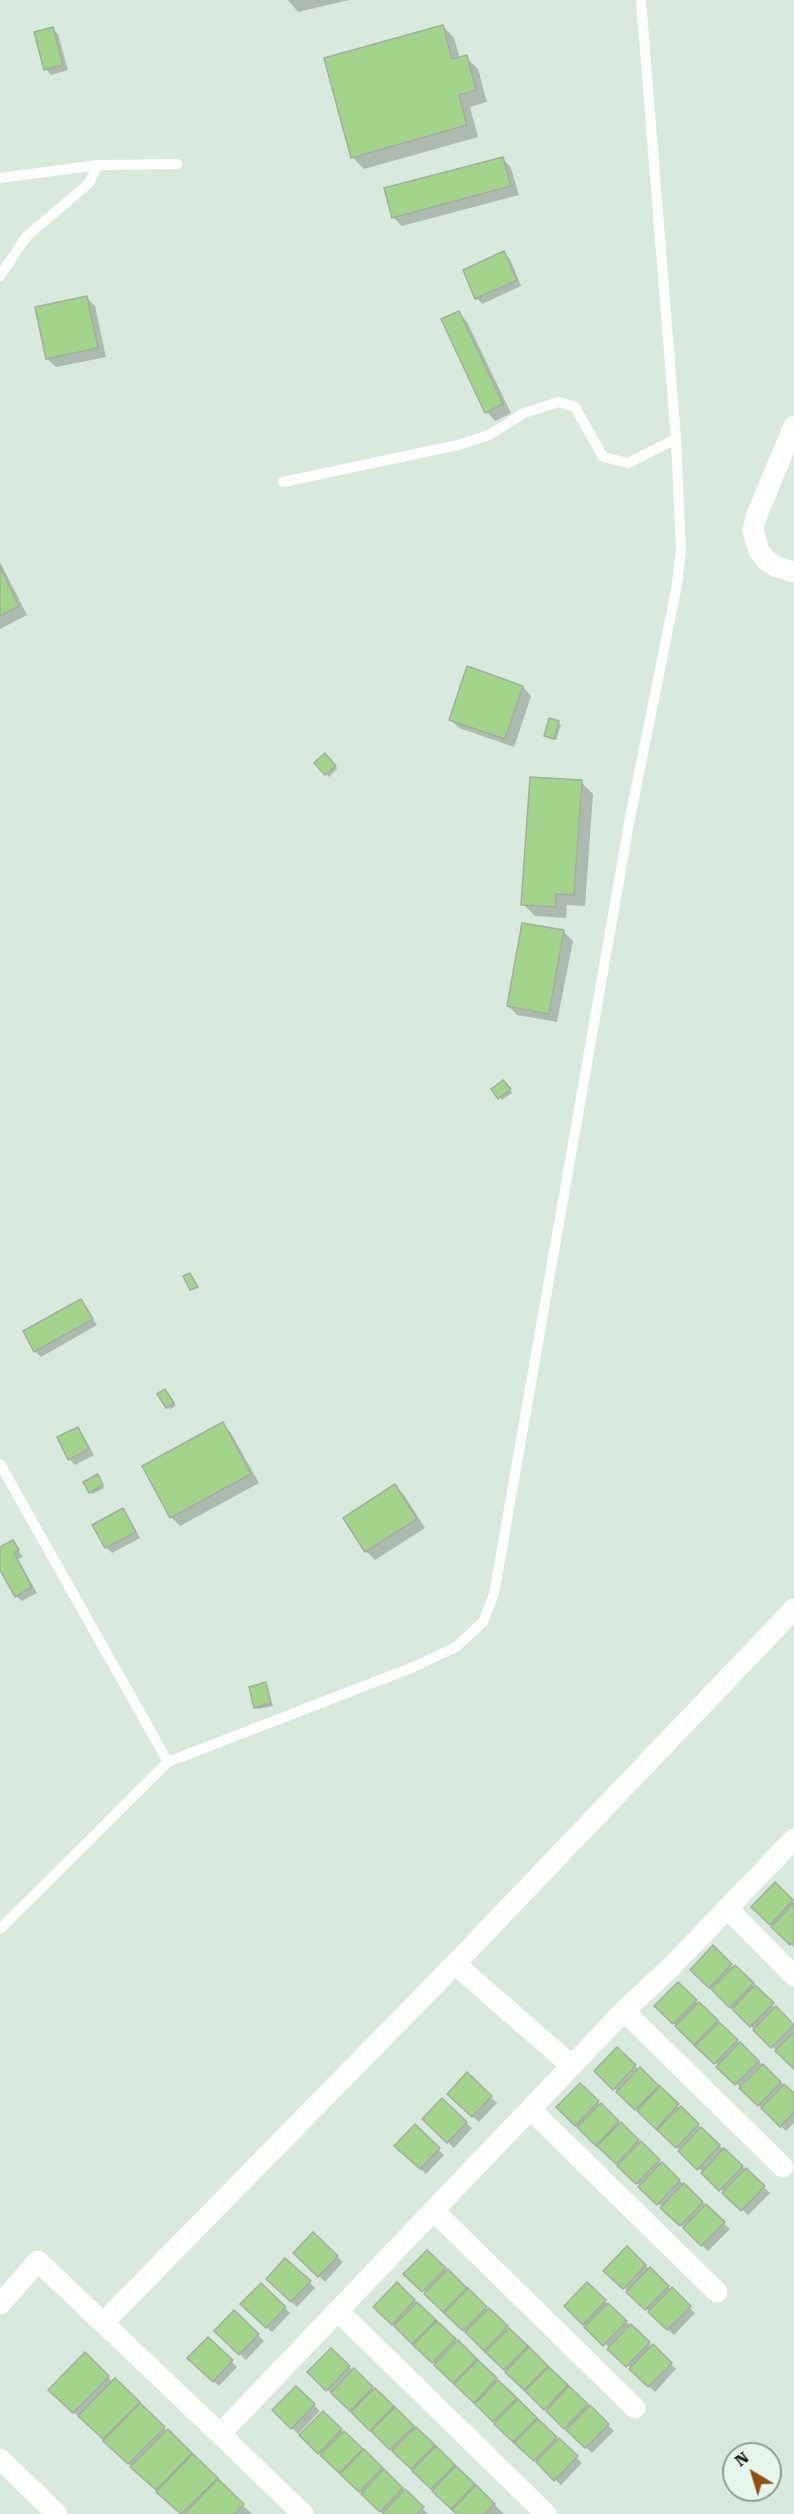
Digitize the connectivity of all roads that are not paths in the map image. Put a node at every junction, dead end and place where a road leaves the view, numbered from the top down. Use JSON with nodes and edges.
{"nodes":[{"id":1,"x":641,"y":0,"type":"edge"},
{"id":2,"x":177,"y":164,"type":"dead end"},
{"id":3,"x":98,"y":165,"type":"junction"},
{"id":4,"x":0,"y":178,"type":"edge"},
{"id":5,"x":0,"y":276,"type":"edge"},
{"id":6,"x":794,"y":426,"type":"edge"},
{"id":7,"x":676,"y":439,"type":"junction"},
{"id":8,"x":283,"y":482,"type":"dead end"},
{"id":9,"x":794,"y":572,"type":"edge"},
{"id":10,"x":0,"y":1464,"type":"edge"},
{"id":11,"x":794,"y":1609,"type":"edge"},
{"id":12,"x":168,"y":1762,"type":"junction"},
{"id":13,"x":794,"y":1839,"type":"edge"},
{"id":14,"x":727,"y":1908,"type":"junction"},
{"id":15,"x":0,"y":1929,"type":"edge"},
{"id":16,"x":455,"y":1964,"type":"junction"},
{"id":17,"x":794,"y":1976,"type":"edge"},
{"id":18,"x":624,"y":2011,"type":"junction"},
{"id":19,"x":572,"y":2066,"type":"junction"},
{"id":20,"x":531,"y":2110,"type":"junction"},
{"id":21,"x":783,"y":2167,"type":"dead end"},
{"id":22,"x":435,"y":2212,"type":"junction"},
{"id":23,"x":717,"y":2292,"type":"dead end"},
{"id":24,"x":0,"y":2304,"type":"edge"},
{"id":25,"x":339,"y":2312,"type":"junction"},
{"id":26,"x":103,"y":2322,"type":"junction"},
{"id":27,"x":635,"y":2408,"type":"dead end"},
{"id":28,"x":220,"y":2434,"type":"junction"},
{"id":29,"x":0,"y":2459,"type":"edge"},
{"id":30,"x":57,"y":2514,"type":"edge"},
{"id":31,"x":303,"y":2514,"type":"edge"},
{"id":32,"x":546,"y":2514,"type":"edge"}],
"edges":[{"from":1,"to":7,"type":"lane"},
{"from":2,"to":3,"type":"lane"},
{"from":3,"to":4,"type":"lane"},
{"from":3,"to":5,"type":"lane"},
{"from":6,"to":9,"type":"street"},
{"from":7,"to":8,"type":"lane"},
{"from":7,"to":12,"type":"lane"},
{"from":10,"to":12,"type":"lane"},
{"from":11,"to":16,"type":"street"},
{"from":12,"to":15,"type":"lane"},
{"from":13,"to":14,"type":"street"},
{"from":14,"to":17,"type":"street"},
{"from":14,"to":18,"type":"street"},
{"from":16,"to":19,"type":"street"},
{"from":16,"to":26,"type":"street"},
{"from":18,"to":19,"type":"street"},
{"from":18,"to":21,"type":"street"},
{"from":19,"to":20,"type":"street"},
{"from":20,"to":22,"type":"street"},
{"from":20,"to":23,"type":"street"},
{"from":22,"to":25,"type":"street"},
{"from":22,"to":27,"type":"street"},
{"from":24,"to":26,"type":"street"},
{"from":25,"to":28,"type":"street"},
{"from":25,"to":32,"type":"street"},
{"from":26,"to":28,"type":"street"},
{"from":28,"to":31,"type":"street"},
{"from":29,"to":30,"type":"street"}]}
